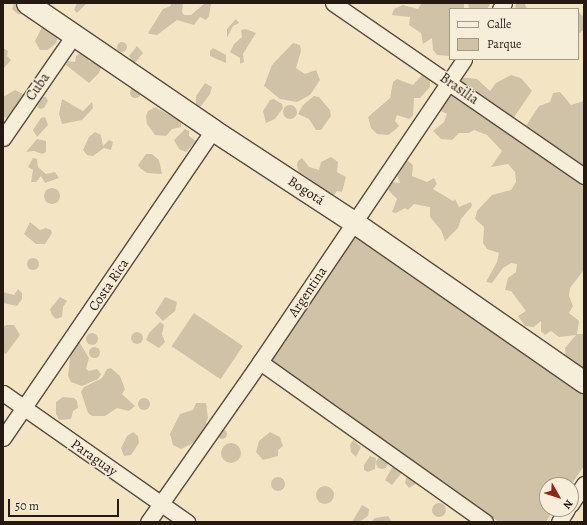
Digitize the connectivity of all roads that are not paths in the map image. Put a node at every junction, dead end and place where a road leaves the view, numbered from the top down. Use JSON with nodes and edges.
{"nodes":[{"id":1,"x":27,"y":3,"type":"edge"},
{"id":2,"x":333,"y":3,"type":"edge"},
{"id":3,"x":74,"y":35,"type":"junction"},
{"id":4,"x":463,"y":60,"type":"edge"},
{"id":5,"x":448,"y":81,"type":"junction"},
{"id":6,"x":212,"y":130,"type":"junction"},
{"id":7,"x":3,"y":138,"type":"edge"},
{"id":8,"x":584,"y":176,"type":"edge"},
{"id":9,"x":355,"y":223,"type":"junction"},
{"id":10,"x":260,"y":362,"type":"junction"},
{"id":11,"x":584,"y":382,"type":"edge"},
{"id":12,"x":3,"y":393,"type":"edge"},
{"id":13,"x":24,"y":410,"type":"junction"},
{"id":14,"x":3,"y":438,"type":"edge"},
{"id":15,"x":161,"y":504,"type":"junction"},
{"id":16,"x":148,"y":522,"type":"edge"},
{"id":17,"x":187,"y":522,"type":"edge"},
{"id":18,"x":485,"y":522,"type":"edge"}],
"edges":[{"from":1,"to":3,"type":"street","name":"Bogotá"},
{"from":2,"to":5,"type":"street","name":"Brasilia"},
{"from":3,"to":6,"type":"street","name":"Bogotá"},
{"from":3,"to":7,"type":"street","name":"Cuba"},
{"from":4,"to":5,"type":"street","name":"Argentina"},
{"from":5,"to":8,"type":"street","name":"Brasilia"},
{"from":5,"to":9,"type":"street","name":"Argentina"},
{"from":6,"to":9,"type":"street","name":"Bogotá"},
{"from":6,"to":13,"type":"street","name":"Costa Rica"},
{"from":9,"to":10,"type":"street","name":"Argentina"},
{"from":9,"to":11,"type":"street","name":"Bogotá"},
{"from":10,"to":15,"type":"street","name":"Argentina"},
{"from":10,"to":18,"type":"street"},
{"from":12,"to":13,"type":"street","name":"Paraguay"},
{"from":13,"to":14,"type":"street","name":"Costa Rica"},
{"from":13,"to":15,"type":"street","name":"Paraguay"},
{"from":15,"to":16,"type":"street","name":"Argentina"},
{"from":15,"to":17,"type":"street","name":"Paraguay"}]}
